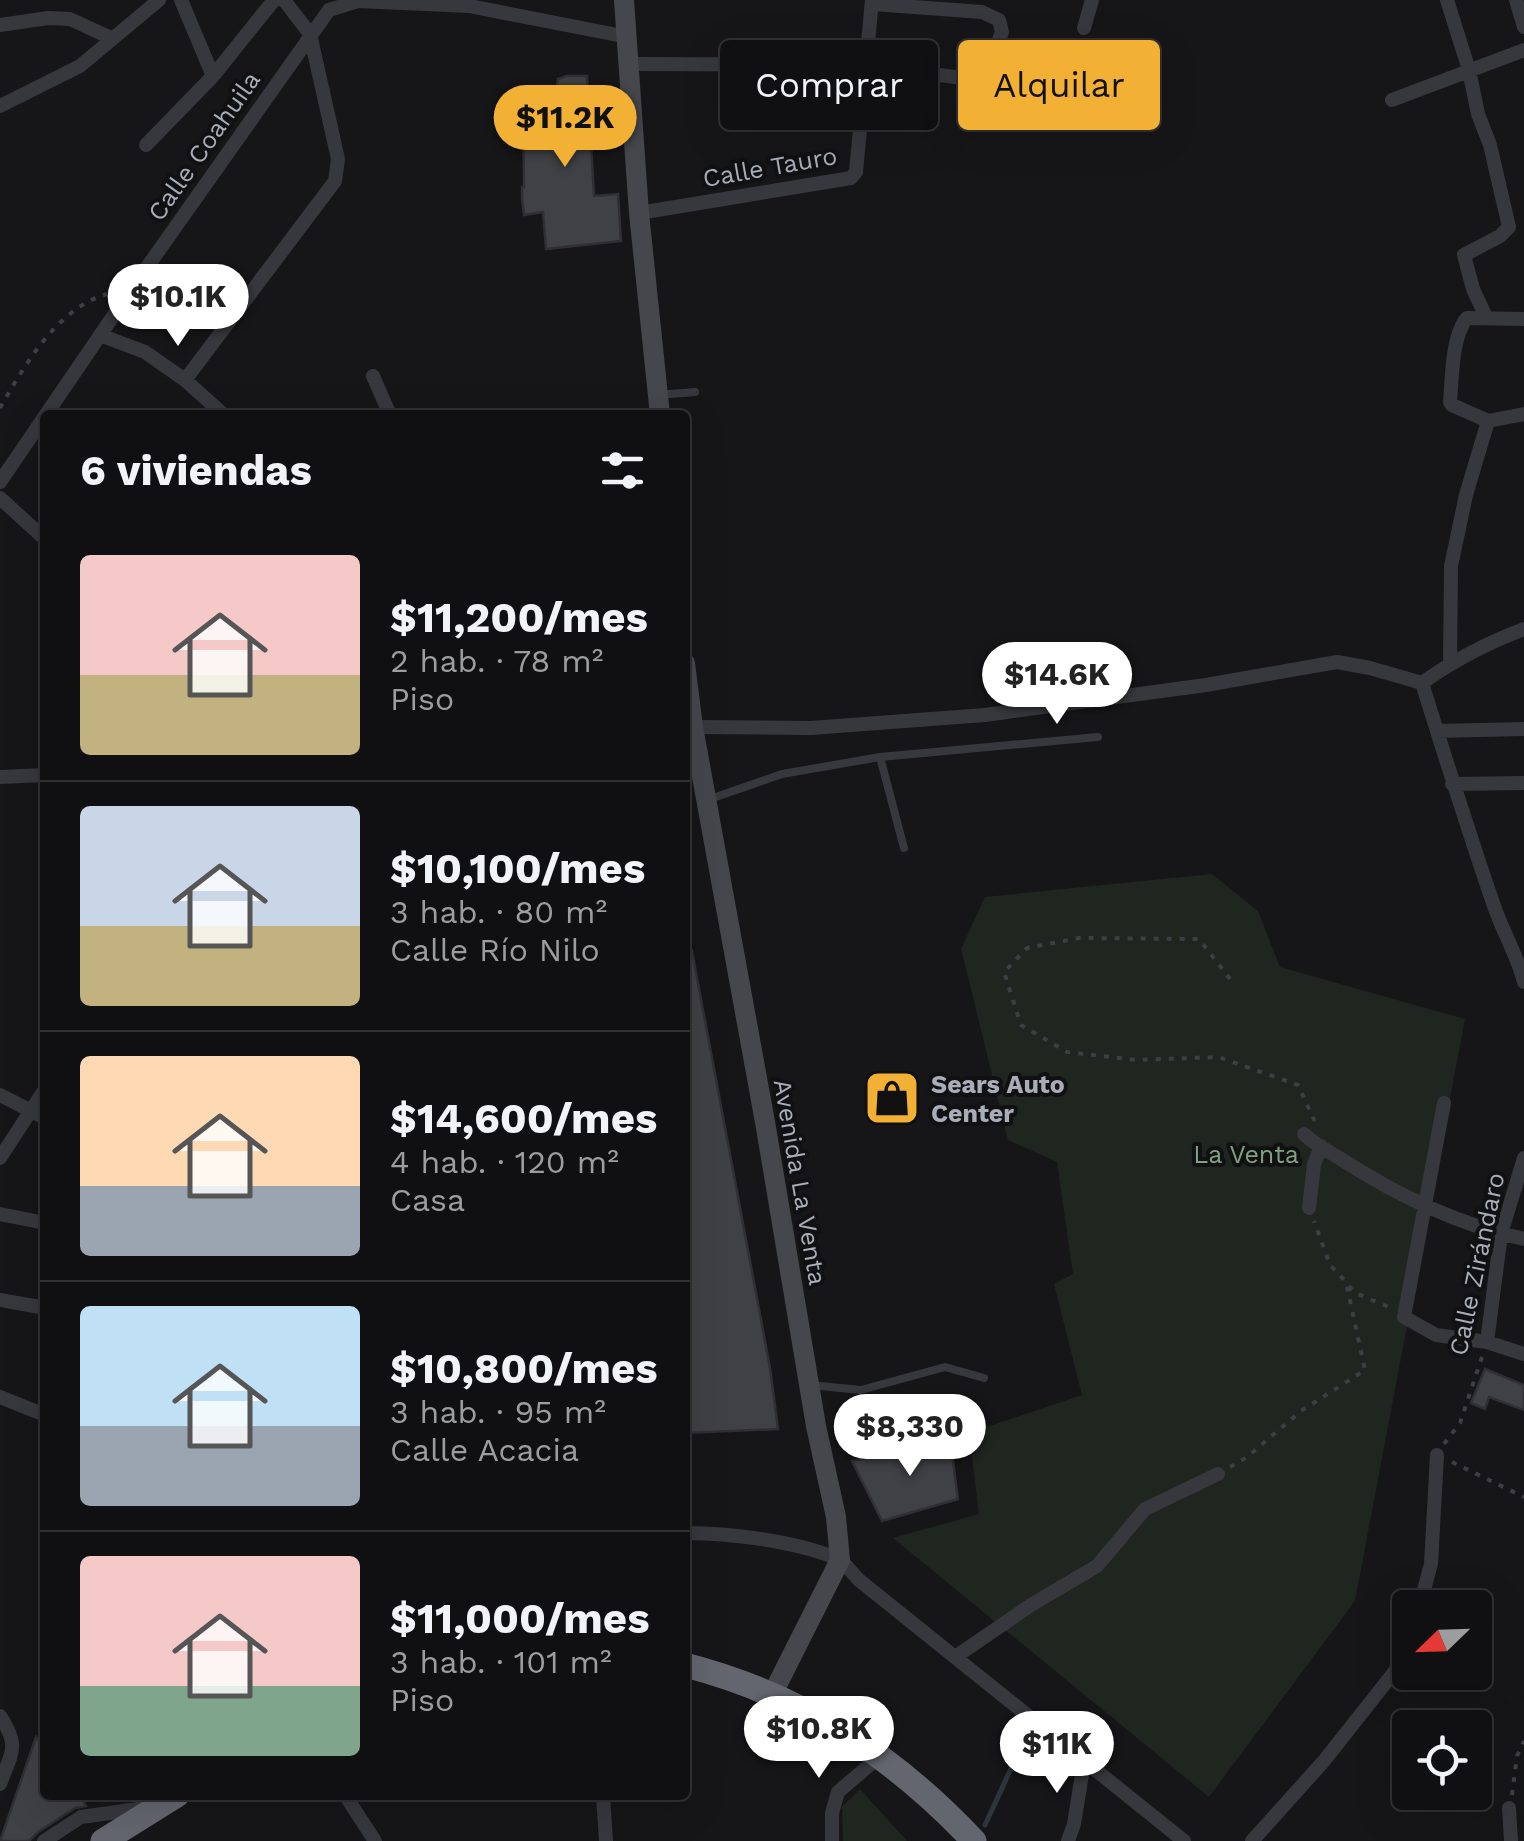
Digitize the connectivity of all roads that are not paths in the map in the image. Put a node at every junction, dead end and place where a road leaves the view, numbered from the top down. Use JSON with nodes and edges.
{"nodes":[{"id":1,"x":181,"y":0,"type":"edge"},
{"id":2,"x":274,"y":0,"type":"edge"},
{"id":3,"x":284,"y":0,"type":"edge"},
{"id":4,"x":624,"y":0,"type":"edge"},
{"id":5,"x":1092,"y":0,"type":"edge"},
{"id":6,"x":1448,"y":0,"type":"edge"},
{"id":7,"x":1516,"y":0,"type":"edge"},
{"id":8,"x":872,"y":2,"type":"edge"},
{"id":9,"x":155,"y":3,"type":"edge"},
{"id":10,"x":469,"y":3,"type":"edge"},
{"id":11,"x":0,"y":26,"type":"edge"},
{"id":12,"x":1524,"y":26,"type":"edge"},
{"id":13,"x":1084,"y":28,"type":"road end"},
{"id":14,"x":310,"y":34,"type":"junction"},
{"id":15,"x":628,"y":37,"type":"junction"},
{"id":16,"x":111,"y":38,"type":"junction"},
{"id":17,"x":868,"y":40,"type":"edge"},
{"id":18,"x":1524,"y":50,"type":"edge"},
{"id":19,"x":628,"y":64,"type":"junction"},
{"id":20,"x":720,"y":64,"type":"edge"},
{"id":21,"x":1469,"y":70,"type":"junction"},
{"id":22,"x":938,"y":75,"type":"edge"},
{"id":23,"x":214,"y":76,"type":"junction"},
{"id":24,"x":1392,"y":100,"type":"dead end"},
{"id":25,"x":0,"y":106,"type":"edge"},
{"id":26,"x":860,"y":130,"type":"edge"},
{"id":27,"x":146,"y":145,"type":"dead end"},
{"id":28,"x":639,"y":213,"type":"junction"},
{"id":29,"x":1486,"y":317,"type":"junction"},
{"id":30,"x":1524,"y":319,"type":"edge"},
{"id":31,"x":100,"y":334,"type":"junction"},
{"id":32,"x":374,"y":376,"type":"dead end"},
{"id":33,"x":185,"y":380,"type":"junction"},
{"id":34,"x":695,"y":392,"type":"dead end"},
{"id":35,"x":659,"y":405,"type":"edge"},
{"id":36,"x":54,"y":410,"type":"edge"},
{"id":37,"x":218,"y":410,"type":"edge"},
{"id":38,"x":388,"y":410,"type":"edge"},
{"id":39,"x":1524,"y":414,"type":"edge"},
{"id":40,"x":1488,"y":421,"type":"junction"},
{"id":41,"x":40,"y":429,"type":"edge"},
{"id":42,"x":0,"y":482,"type":"edge"},
{"id":43,"x":0,"y":498,"type":"edge"},
{"id":44,"x":40,"y":534,"type":"edge"},
{"id":45,"x":1524,"y":629,"type":"edge"},
{"id":46,"x":1450,"y":663,"type":"junction"},
{"id":47,"x":1422,"y":683,"type":"junction"},
{"id":48,"x":690,"y":702,"type":"edge"},
{"id":49,"x":693,"y":726,"type":"junction"},
{"id":50,"x":1524,"y":728,"type":"edge"},
{"id":51,"x":1437,"y":731,"type":"junction"},
{"id":52,"x":1098,"y":737,"type":"dead end"},
{"id":53,"x":880,"y":757,"type":"junction"},
{"id":54,"x":0,"y":776,"type":"edge"},
{"id":55,"x":40,"y":776,"type":"edge"},
{"id":56,"x":1524,"y":783,"type":"edge"},
{"id":57,"x":1452,"y":784,"type":"junction"},
{"id":58,"x":706,"y":801,"type":"junction"},
{"id":59,"x":904,"y":848,"type":"dead end"},
{"id":60,"x":1521,"y":958,"type":"edge"},
{"id":61,"x":1524,"y":982,"type":"edge"},
{"id":62,"x":0,"y":1095,"type":"edge"},
{"id":63,"x":1444,"y":1103,"type":"dead end"},
{"id":64,"x":38,"y":1115,"type":"edge"},
{"id":65,"x":1304,"y":1134,"type":"dead end"},
{"id":66,"x":1321,"y":1146,"type":"junction"},
{"id":67,"x":0,"y":1158,"type":"edge"},
{"id":68,"x":1524,"y":1158,"type":"edge"},
{"id":69,"x":1424,"y":1205,"type":"junction"},
{"id":70,"x":1309,"y":1208,"type":"road end"},
{"id":71,"x":0,"y":1214,"type":"edge"},
{"id":72,"x":40,"y":1221,"type":"edge"},
{"id":73,"x":1501,"y":1234,"type":"junction"},
{"id":74,"x":1524,"y":1239,"type":"edge"},
{"id":75,"x":0,"y":1300,"type":"edge"},
{"id":76,"x":40,"y":1307,"type":"edge"},
{"id":77,"x":1487,"y":1342,"type":"junction"},
{"id":78,"x":1524,"y":1354,"type":"edge"},
{"id":79,"x":984,"y":1378,"type":"dead end"},
{"id":80,"x":810,"y":1385,"type":"junction"},
{"id":81,"x":0,"y":1398,"type":"edge"},
{"id":82,"x":40,"y":1414,"type":"edge"},
{"id":83,"x":1437,"y":1455,"type":"road end"},
{"id":84,"x":1218,"y":1474,"type":"road end"},
{"id":85,"x":690,"y":1533,"type":"edge"},
{"id":86,"x":840,"y":1560,"type":"junction"},
{"id":87,"x":1424,"y":1590,"type":"edge"},
{"id":88,"x":955,"y":1657,"type":"junction"},
{"id":89,"x":690,"y":1668,"type":"edge"},
{"id":90,"x":1392,"y":1674,"type":"edge"},
{"id":91,"x":772,"y":1695,"type":"junction"},
{"id":92,"x":0,"y":1716,"type":"edge"},
{"id":93,"x":880,"y":1756,"type":"junction"},
{"id":94,"x":1084,"y":1762,"type":"junction"},
{"id":95,"x":0,"y":1784,"type":"edge"},
{"id":96,"x":169,"y":1800,"type":"edge"},
{"id":97,"x":348,"y":1800,"type":"edge"},
{"id":98,"x":604,"y":1800,"type":"edge"},
{"id":99,"x":1510,"y":1808,"type":"road end"},
{"id":100,"x":44,"y":1841,"type":"edge"},
{"id":101,"x":103,"y":1841,"type":"edge"},
{"id":102,"x":375,"y":1841,"type":"edge"},
{"id":103,"x":606,"y":1841,"type":"edge"},
{"id":104,"x":832,"y":1841,"type":"edge"},
{"id":105,"x":974,"y":1841,"type":"edge"},
{"id":106,"x":1068,"y":1841,"type":"edge"},
{"id":107,"x":1184,"y":1841,"type":"edge"},
{"id":108,"x":1252,"y":1841,"type":"edge"},
{"id":109,"x":1511,"y":1841,"type":"edge"}],
"edges":[{"from":1,"to":23,"type":"street"},
{"from":2,"to":23,"type":"street"},
{"from":3,"to":14,"type":"street"},
{"from":4,"to":15,"type":"main road"},
{"from":5,"to":13,"type":"street"},
{"from":6,"to":21,"type":"street"},
{"from":7,"to":12,"type":"street"},
{"from":8,"to":17,"type":"street","name":"Calle Tauro"},
{"from":8,"to":22,"type":"street"},
{"from":9,"to":16,"type":"street"},
{"from":10,"to":14,"type":"street","name":"Calle Coahuila"},
{"from":10,"to":15,"type":"street","name":"Calle Coahuila"},
{"from":11,"to":16,"type":"street"},
{"from":14,"to":31,"type":"street","name":"Calle Coahuila"},
{"from":14,"to":33,"type":"street"},
{"from":15,"to":19,"type":"main road"},
{"from":16,"to":25,"type":"street"},
{"from":18,"to":21,"type":"street"},
{"from":19,"to":20,"type":"street"},
{"from":19,"to":28,"type":"main road"},
{"from":21,"to":24,"type":"street"},
{"from":21,"to":29,"type":"street"},
{"from":23,"to":27,"type":"street"},
{"from":26,"to":28,"type":"street","name":"Calle Tauro"},
{"from":28,"to":35,"type":"main road"},
{"from":29,"to":30,"type":"street"},
{"from":29,"to":40,"type":"street"},
{"from":31,"to":33,"type":"street"},
{"from":31,"to":36,"type":"street","name":"Calle Coahuila"},
{"from":32,"to":38,"type":"street"},
{"from":33,"to":37,"type":"street"},
{"from":34,"to":35,"type":"lane"},
{"from":39,"to":40,"type":"street"},
{"from":40,"to":46,"type":"street"},
{"from":41,"to":42,"type":"street","name":"Calle Coahuila"},
{"from":43,"to":44,"type":"street"},
{"from":45,"to":46,"type":"street"},
{"from":46,"to":47,"type":"street"},
{"from":47,"to":49,"type":"street"},
{"from":47,"to":51,"type":"street"},
{"from":48,"to":49,"type":"main road","name":"Avenida La Venta"},
{"from":49,"to":58,"type":"main road","name":"Avenida La Venta"},
{"from":50,"to":51,"type":"street"},
{"from":51,"to":57,"type":"street"},
{"from":52,"to":53,"type":"lane"},
{"from":53,"to":58,"type":"lane"},
{"from":53,"to":59,"type":"lane"},
{"from":54,"to":55,"type":"street"},
{"from":56,"to":57,"type":"street"},
{"from":57,"to":60,"type":"street"},
{"from":58,"to":80,"type":"main road","name":"Avenida La Venta"},
{"from":60,"to":61,"type":"street"},
{"from":62,"to":64,"type":"street"},
{"from":63,"to":69,"type":"street"},
{"from":64,"to":67,"type":"street"},
{"from":65,"to":66,"type":"street"},
{"from":66,"to":69,"type":"street"},
{"from":66,"to":70,"type":"street"},
{"from":68,"to":73,"type":"street","name":"Calle Zirándaro"},
{"from":69,"to":73,"type":"street"},
{"from":69,"to":77,"type":"street"},
{"from":71,"to":72,"type":"street"},
{"from":73,"to":74,"type":"street"},
{"from":73,"to":77,"type":"street","name":"Calle Zirándaro"},
{"from":75,"to":76,"type":"street"},
{"from":77,"to":78,"type":"street"},
{"from":79,"to":80,"type":"lane"},
{"from":80,"to":86,"type":"main road","name":"Avenida La Venta"},
{"from":81,"to":82,"type":"street"},
{"from":83,"to":87,"type":"street"},
{"from":84,"to":88,"type":"street"},
{"from":85,"to":86,"type":"street"},
{"from":86,"to":88,"type":"street"},
{"from":86,"to":91,"type":"main road"},
{"from":88,"to":94,"type":"street"},
{"from":89,"to":91,"type":"highway"},
{"from":90,"to":108,"type":"street"},
{"from":91,"to":93,"type":"highway"},
{"from":92,"to":95,"type":"street"},
{"from":93,"to":104,"type":"street"},
{"from":93,"to":105,"type":"highway"},
{"from":94,"to":106,"type":"street"},
{"from":94,"to":107,"type":"street"},
{"from":96,"to":100,"type":"street"},
{"from":96,"to":101,"type":"highway"},
{"from":97,"to":102,"type":"street"},
{"from":98,"to":103,"type":"street"},
{"from":99,"to":109,"type":"street"}]}
